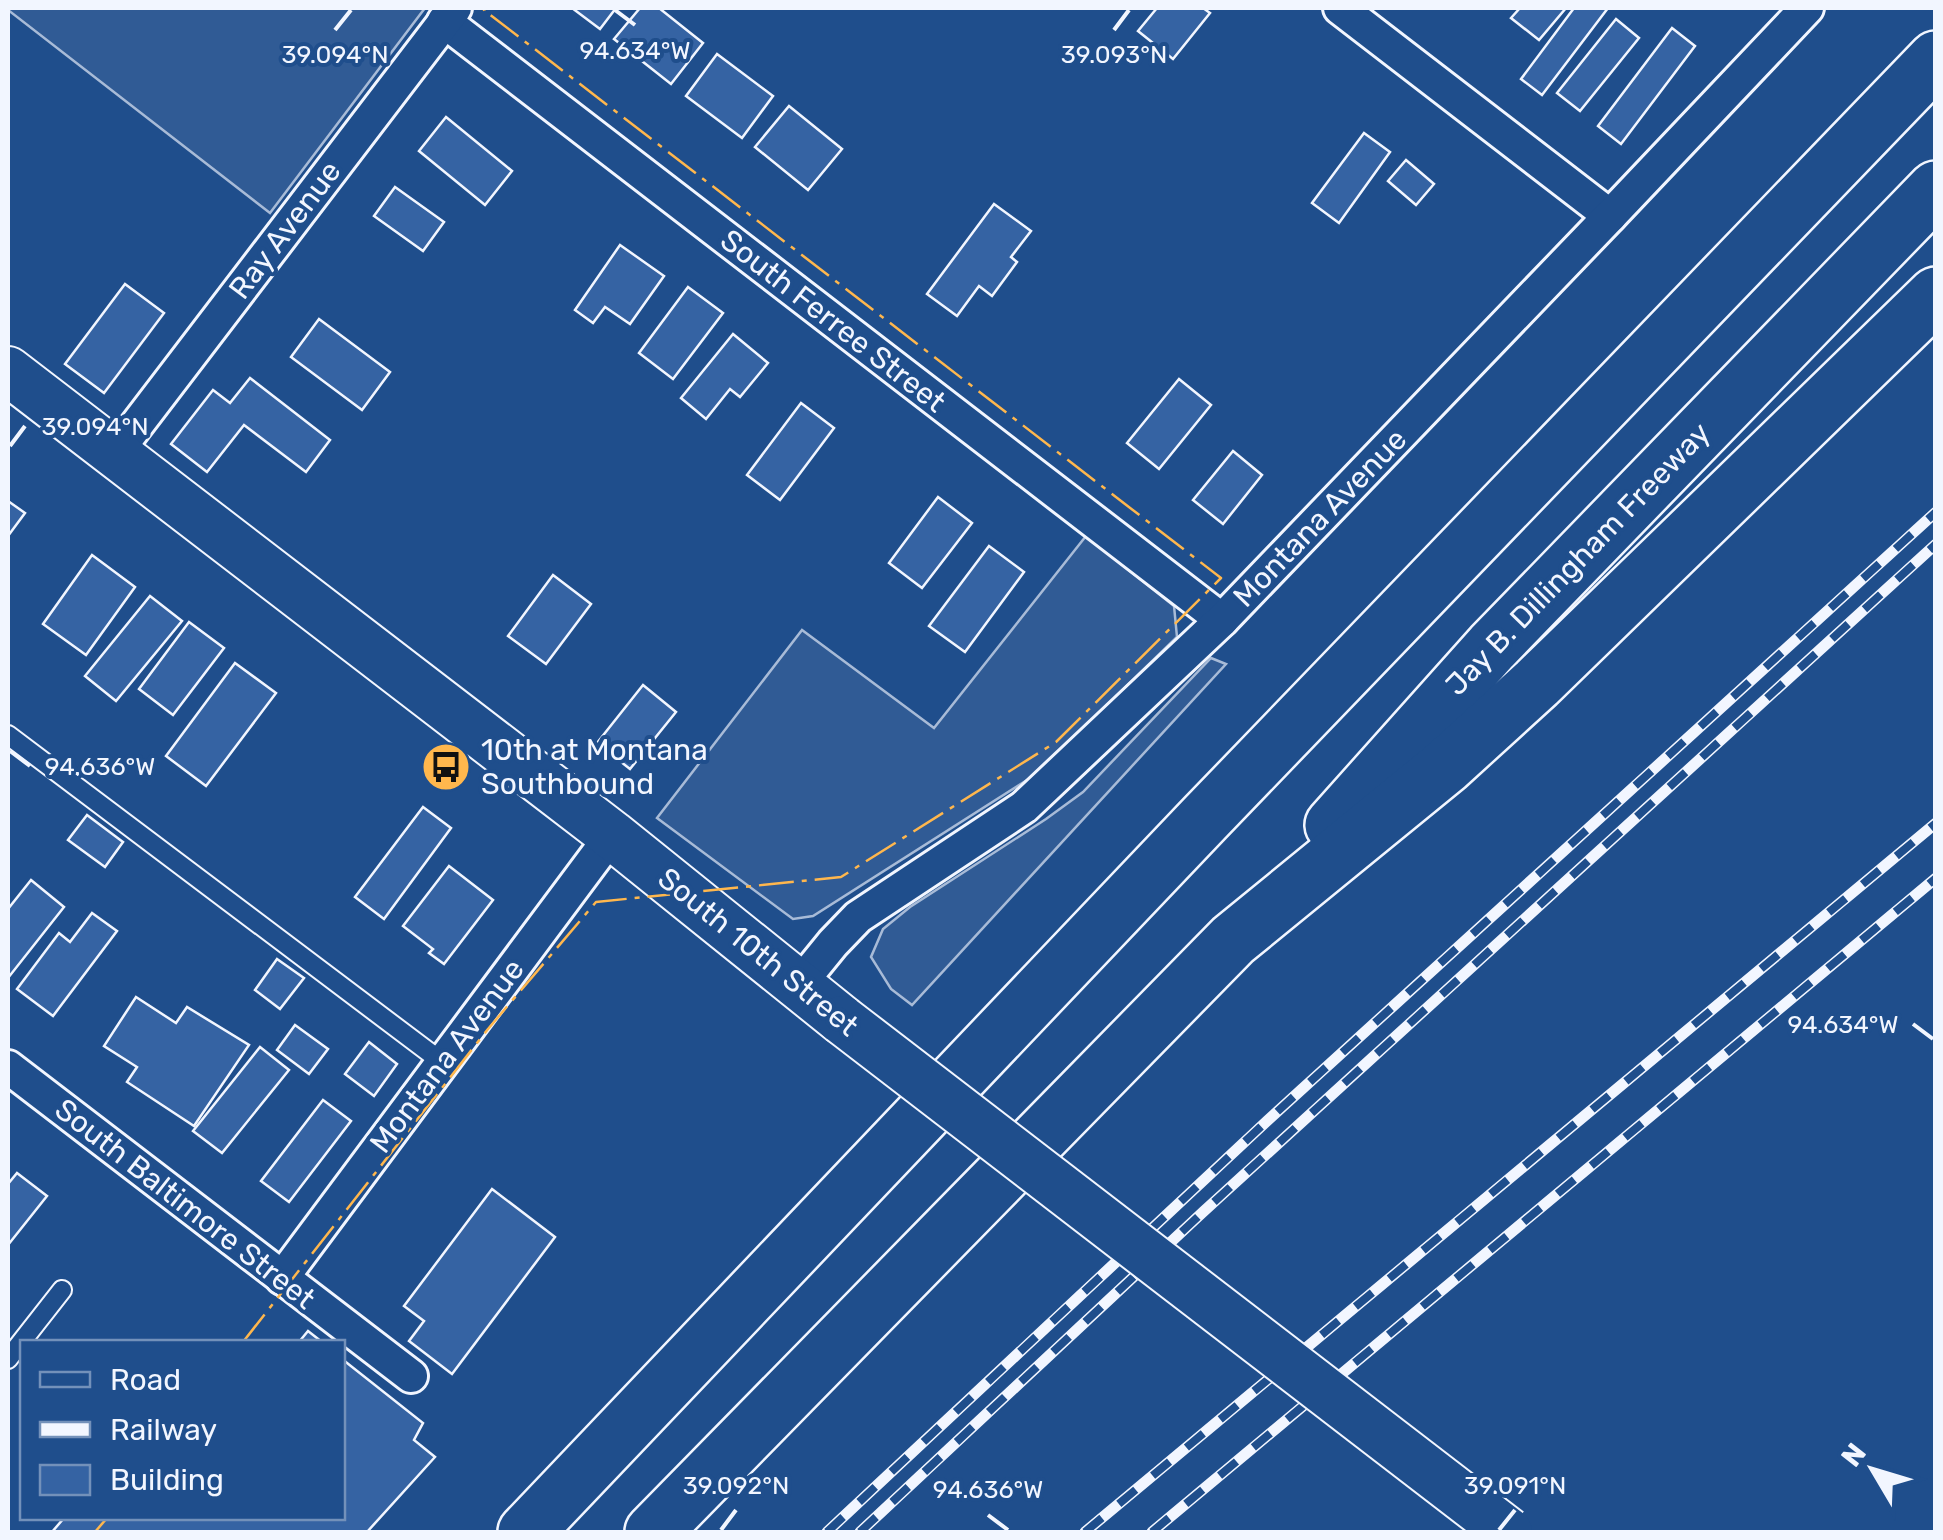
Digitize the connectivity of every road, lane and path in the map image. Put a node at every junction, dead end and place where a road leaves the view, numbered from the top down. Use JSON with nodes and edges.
{"nodes":[{"id":1,"x":1340,"y":8,"type":"edge"},
{"id":2,"x":1807,"y":8,"type":"edge"},
{"id":3,"x":450,"y":14,"type":"edge"},
{"id":4,"x":1936,"y":59,"type":"edge"},
{"id":5,"x":1936,"y":190,"type":"edge"},
{"id":6,"x":1610,"y":216,"type":"junction"},
{"id":7,"x":1936,"y":295,"type":"edge"},
{"id":8,"x":8,"y":371,"type":"edge"},
{"id":9,"x":116,"y":452,"type":"junction"},
{"id":10,"x":1222,"y":620,"type":"junction"},
{"id":11,"x":8,"y":735,"type":"edge"},
{"id":12,"x":612,"y":835,"type":"junction"},
{"id":13,"x":1233,"y":940,"type":"junction"},
{"id":14,"x":798,"y":986,"type":"junction"},
{"id":15,"x":442,"y":1062,"type":"junction"},
{"id":16,"x":8,"y":1067,"type":"edge"},
{"id":17,"x":282,"y":1278,"type":"junction"},
{"id":18,"x":62,"y":1290,"type":"dead end"},
{"id":19,"x":23,"y":1340,"type":"edge"},
{"id":20,"x":411,"y":1376,"type":"dead end"},
{"id":21,"x":526,"y":1532,"type":"edge"},
{"id":22,"x":652,"y":1532,"type":"edge"},
{"id":23,"x":1508,"y":1532,"type":"edge"}],
"edges":[{"from":1,"to":6,"type":"street"},
{"from":2,"to":6,"type":"street","name":"Montana Avenue"},
{"from":3,"to":9,"type":"street","name":"Ray Avenue"},
{"from":3,"to":10,"type":"street","name":"South Ferree Street"},
{"from":4,"to":21,"type":"highway"},
{"from":5,"to":13,"type":"highway","name":"Jay B. Dillingham Freeway"},
{"from":6,"to":10,"type":"street","name":"Montana Avenue"},
{"from":7,"to":13,"type":"highway"},
{"from":8,"to":9,"type":"street","name":"South 10th Street"},
{"from":9,"to":12,"type":"street","name":"South 10th Street"},
{"from":10,"to":14,"type":"street","name":"Montana Avenue"},
{"from":11,"to":15,"type":"lane"},
{"from":12,"to":14,"type":"street","name":"South 10th Street"},
{"from":12,"to":15,"type":"street","name":"Montana Avenue"},
{"from":13,"to":22,"type":"highway"},
{"from":14,"to":23,"type":"street","name":"South 10th Street","bridge":true},
{"from":15,"to":17,"type":"street","name":"Montana Avenue"},
{"from":16,"to":17,"type":"street","name":"South Baltimore Street"},
{"from":17,"to":20,"type":"street","name":"South Baltimore Street"},
{"from":18,"to":19,"type":"lane"}]}
